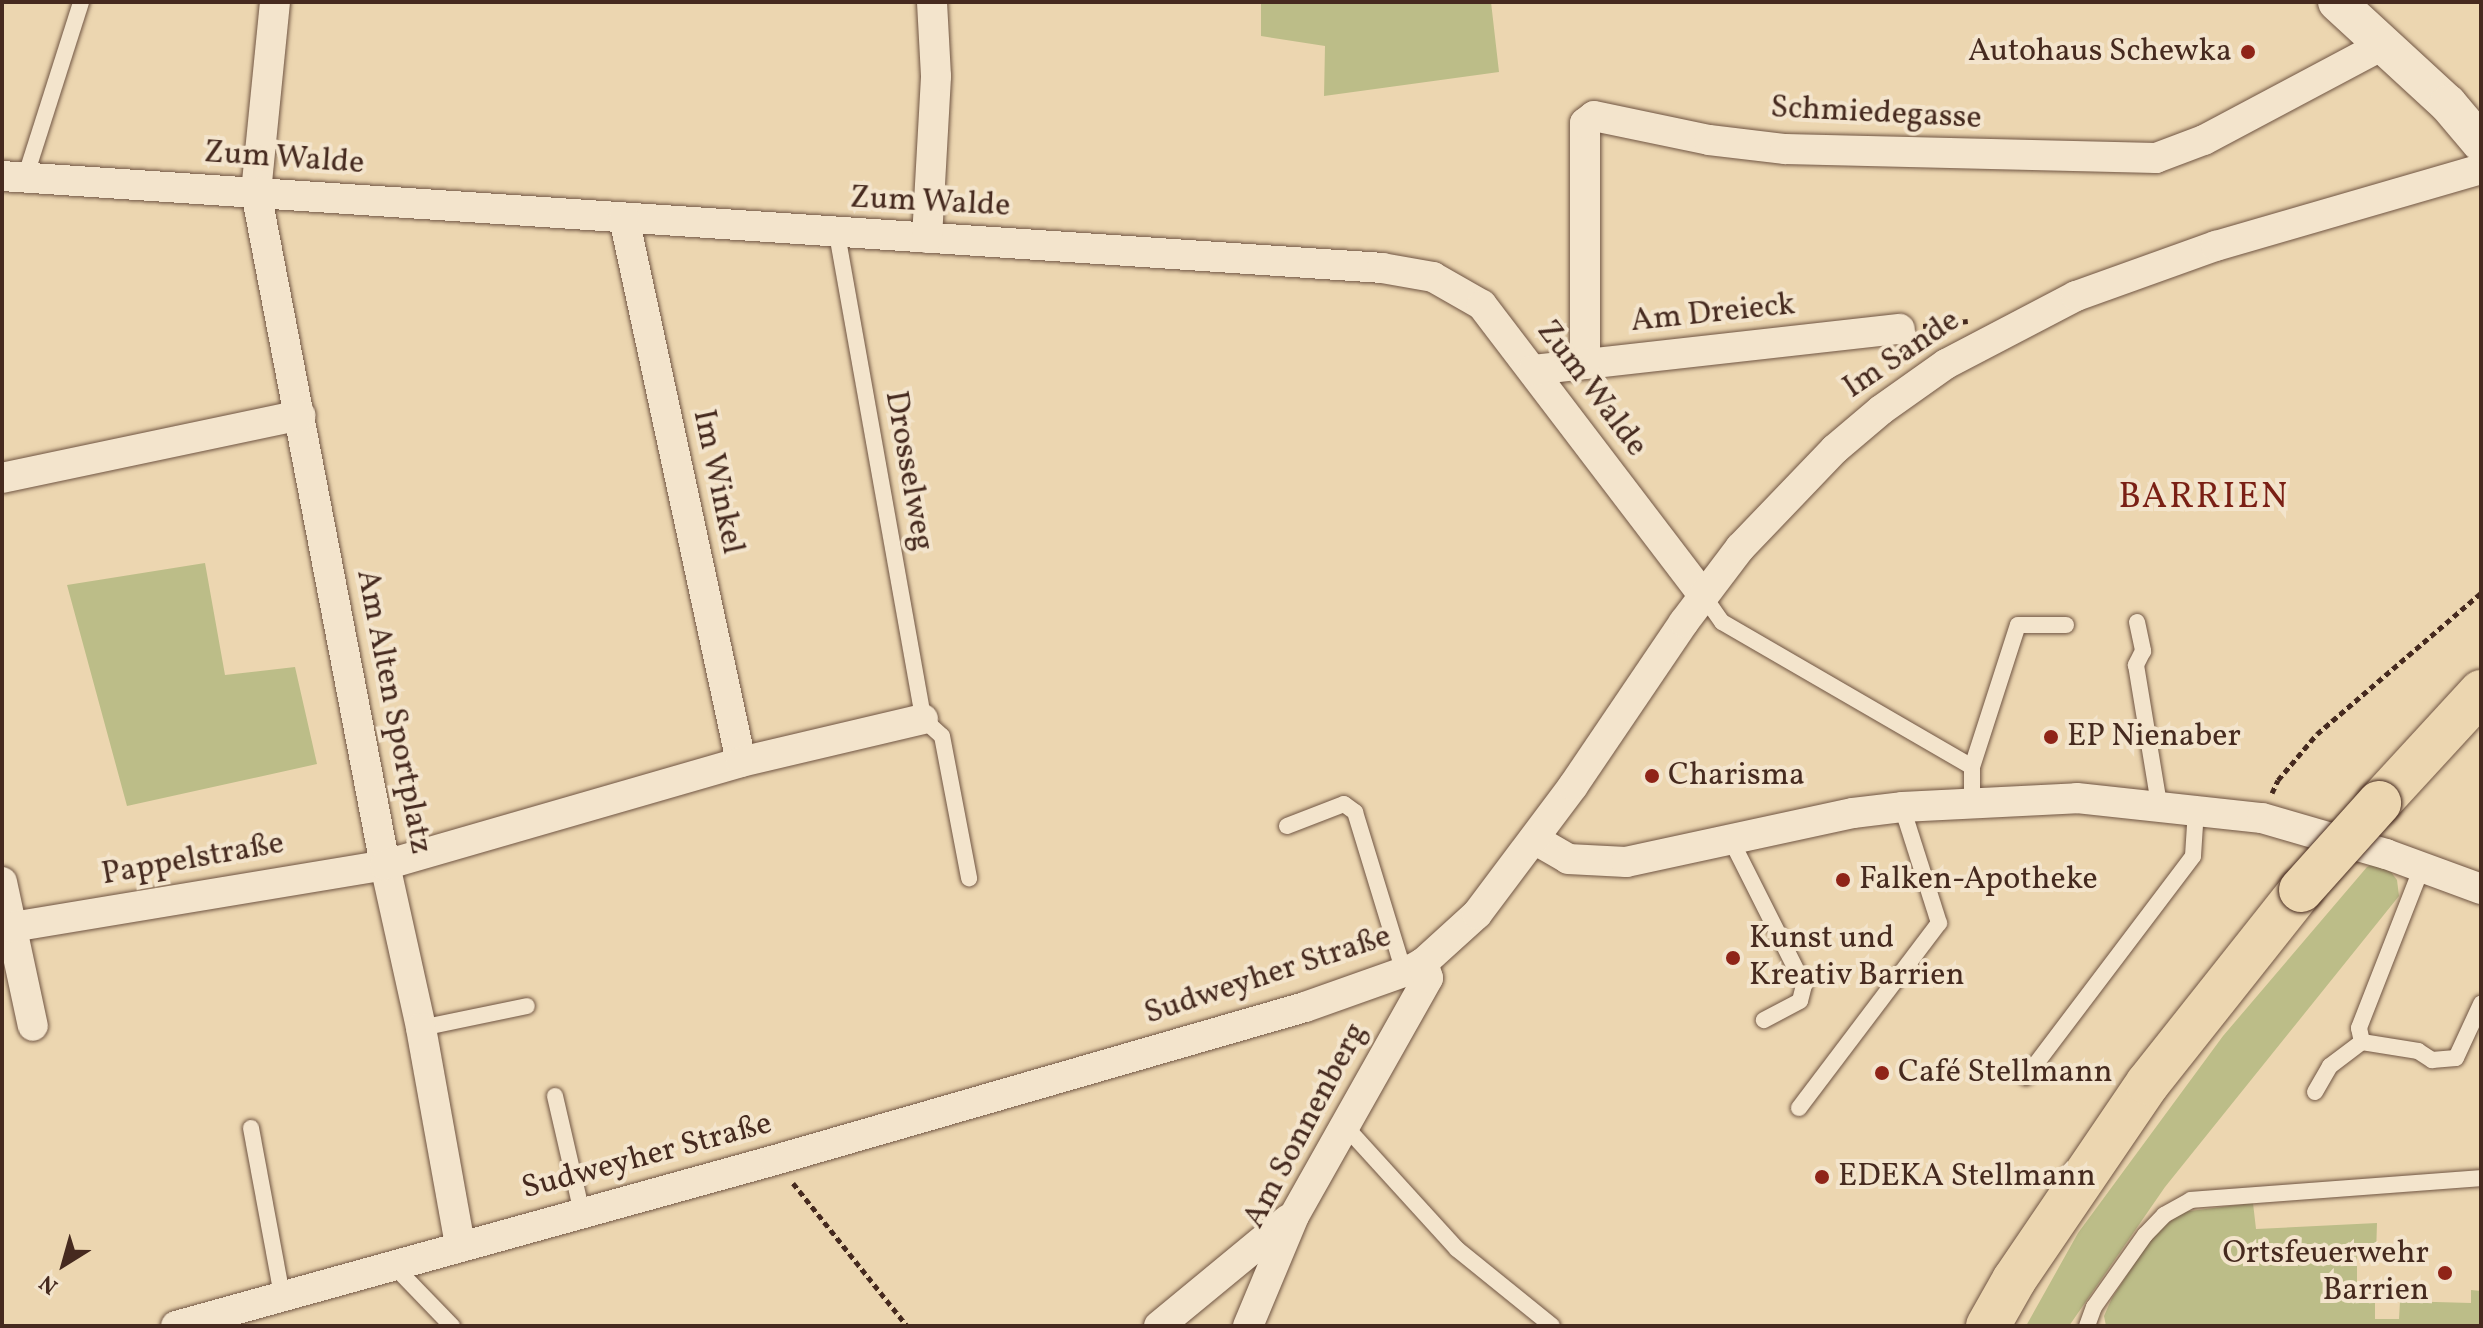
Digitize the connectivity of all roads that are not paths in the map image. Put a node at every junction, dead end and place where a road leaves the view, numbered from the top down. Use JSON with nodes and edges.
{"nodes":[{"id":1,"x":81,"y":2,"type":"edge"},
{"id":2,"x":275,"y":2,"type":"edge"},
{"id":3,"x":932,"y":2,"type":"edge"},
{"id":4,"x":2337,"y":2,"type":"edge"},
{"id":5,"x":2383,"y":45,"type":"junction"},
{"id":6,"x":2481,"y":143,"type":"edge"},
{"id":7,"x":2481,"y":169,"type":"edge"},
{"id":8,"x":13,"y":177,"type":"edge"},
{"id":9,"x":256,"y":192,"type":"junction"},
{"id":10,"x":624,"y":218,"type":"junction"},
{"id":11,"x":837,"y":234,"type":"junction"},
{"id":12,"x":927,"y":238,"type":"junction"},
{"id":13,"x":1900,"y":329,"type":"road end"},
{"id":14,"x":1585,"y":364,"type":"junction"},
{"id":15,"x":1533,"y":370,"type":"junction"},
{"id":16,"x":300,"y":415,"type":"junction"},
{"id":17,"x":2,"y":478,"type":"edge"},
{"id":18,"x":1703,"y":595,"type":"junction"},
{"id":19,"x":2137,"y":622,"type":"dead end"},
{"id":20,"x":2066,"y":625,"type":"dead end"},
{"id":21,"x":2481,"y":692,"type":"edge"},
{"id":22,"x":923,"y":719,"type":"junction"},
{"id":23,"x":741,"y":762,"type":"junction"},
{"id":24,"x":1972,"y":767,"type":"junction"},
{"id":25,"x":1972,"y":803,"type":"junction"},
{"id":26,"x":2159,"y":804,"type":"junction"},
{"id":27,"x":1902,"y":807,"type":"junction"},
{"id":28,"x":2196,"y":810,"type":"junction"},
{"id":29,"x":1287,"y":826,"type":"dead end"},
{"id":30,"x":1730,"y":838,"type":"junction"},
{"id":31,"x":1534,"y":839,"type":"junction"},
{"id":32,"x":385,"y":865,"type":"junction"},
{"id":33,"x":2422,"y":867,"type":"junction"},
{"id":34,"x":969,"y":878,"type":"dead end"},
{"id":35,"x":2,"y":882,"type":"edge"},
{"id":36,"x":2481,"y":889,"type":"edge"},
{"id":37,"x":12,"y":927,"type":"junction"},
{"id":38,"x":1413,"y":968,"type":"junction"},
{"id":39,"x":2481,"y":1004,"type":"edge"},
{"id":40,"x":527,"y":1006,"type":"dead end"},
{"id":41,"x":1764,"y":1020,"type":"dead end"},
{"id":42,"x":33,"y":1026,"type":"dead end"},
{"id":43,"x":421,"y":1028,"type":"junction"},
{"id":44,"x":2362,"y":1042,"type":"junction"},
{"id":45,"x":2026,"y":1077,"type":"dead end"},
{"id":46,"x":2315,"y":1092,"type":"dead end"},
{"id":47,"x":555,"y":1096,"type":"dead end"},
{"id":48,"x":1799,"y":1108,"type":"dead end"},
{"id":49,"x":1345,"y":1126,"type":"junction"},
{"id":50,"x":251,"y":1128,"type":"dead end"},
{"id":51,"x":2481,"y":1178,"type":"edge"},
{"id":52,"x":582,"y":1213,"type":"junction"},
{"id":53,"x":1294,"y":1216,"type":"junction"},
{"id":54,"x":460,"y":1245,"type":"junction"},
{"id":55,"x":393,"y":1265,"type":"junction"},
{"id":56,"x":282,"y":1296,"type":"junction"},
{"id":57,"x":176,"y":1326,"type":"edge"},
{"id":58,"x":452,"y":1326,"type":"edge"},
{"id":59,"x":1159,"y":1326,"type":"edge"},
{"id":60,"x":1248,"y":1326,"type":"edge"},
{"id":61,"x":1552,"y":1326,"type":"edge"},
{"id":62,"x":1988,"y":1326,"type":"edge"},
{"id":63,"x":2087,"y":1326,"type":"edge"}],
"edges":[{"from":1,"to":8,"type":"lane"},
{"from":2,"to":9,"type":"street","name":"Am Alten Sportplatz"},
{"from":3,"to":12,"type":"street"},
{"from":4,"to":5,"type":"street"},
{"from":5,"to":6,"type":"street"},
{"from":5,"to":14,"type":"street","name":"Schmiedegasse"},
{"from":7,"to":18,"type":"street","name":"Im Sande"},
{"from":8,"to":9,"type":"street","name":"Zum Walde"},
{"from":9,"to":10,"type":"street","name":"Zum Walde"},
{"from":9,"to":16,"type":"street","name":"Am Alten Sportplatz"},
{"from":10,"to":11,"type":"street","name":"Zum Walde"},
{"from":10,"to":23,"type":"street","name":"Im Winkel"},
{"from":11,"to":12,"type":"street","name":"Zum Walde"},
{"from":11,"to":22,"type":"lane","name":"Drosselweg"},
{"from":12,"to":15,"type":"street","name":"Zum Walde"},
{"from":13,"to":14,"type":"street","name":"Am Dreieck"},
{"from":14,"to":15,"type":"street","name":"Am Dreieck"},
{"from":15,"to":18,"type":"street","name":"Zum Walde"},
{"from":16,"to":17,"type":"street"},
{"from":16,"to":32,"type":"street","name":"Am Alten Sportplatz"},
{"from":18,"to":24,"type":"lane"},
{"from":18,"to":31,"type":"street","name":"Im Sande"},
{"from":19,"to":26,"type":"lane"},
{"from":20,"to":24,"type":"lane"},
{"from":21,"to":62,"type":"main road","bridge":true},
{"from":22,"to":23,"type":"street"},
{"from":22,"to":34,"type":"lane"},
{"from":23,"to":32,"type":"street"},
{"from":24,"to":25,"type":"lane"},
{"from":25,"to":26,"type":"street"},
{"from":25,"to":27,"type":"street"},
{"from":26,"to":28,"type":"street"},
{"from":27,"to":30,"type":"street"},
{"from":27,"to":48,"type":"lane"},
{"from":28,"to":33,"type":"street"},
{"from":28,"to":45,"type":"lane"},
{"from":29,"to":38,"type":"lane"},
{"from":30,"to":31,"type":"street"},
{"from":30,"to":41,"type":"lane"},
{"from":31,"to":38,"type":"street","name":"Sudweyher Straße"},
{"from":32,"to":37,"type":"street","name":"Pappelstraße"},
{"from":32,"to":43,"type":"street","name":"Am Alten Sportplatz"},
{"from":33,"to":36,"type":"street"},
{"from":33,"to":44,"type":"lane"},
{"from":35,"to":37,"type":"street"},
{"from":37,"to":42,"type":"street"},
{"from":38,"to":49,"type":"street","name":"Am Sonnenberg"},
{"from":38,"to":52,"type":"street","name":"Sudweyher Straße"},
{"from":39,"to":44,"type":"lane"},
{"from":40,"to":43,"type":"lane"},
{"from":43,"to":54,"type":"street","name":"Am Alten Sportplatz"},
{"from":44,"to":46,"type":"lane"},
{"from":47,"to":52,"type":"lane"},
{"from":49,"to":53,"type":"street","name":"Am Sonnenberg"},
{"from":49,"to":61,"type":"lane"},
{"from":50,"to":56,"type":"lane"},
{"from":51,"to":63,"type":"lane"},
{"from":52,"to":54,"type":"street","name":"Sudweyher Straße"},
{"from":53,"to":59,"type":"street"},
{"from":53,"to":60,"type":"street","name":"Am Sonnenberg"},
{"from":54,"to":55,"type":"street","name":"Sudweyher Straße"},
{"from":55,"to":56,"type":"street","name":"Sudweyher Straße"},
{"from":55,"to":58,"type":"lane"},
{"from":56,"to":57,"type":"street","name":"Sudweyher Straße"}]}
